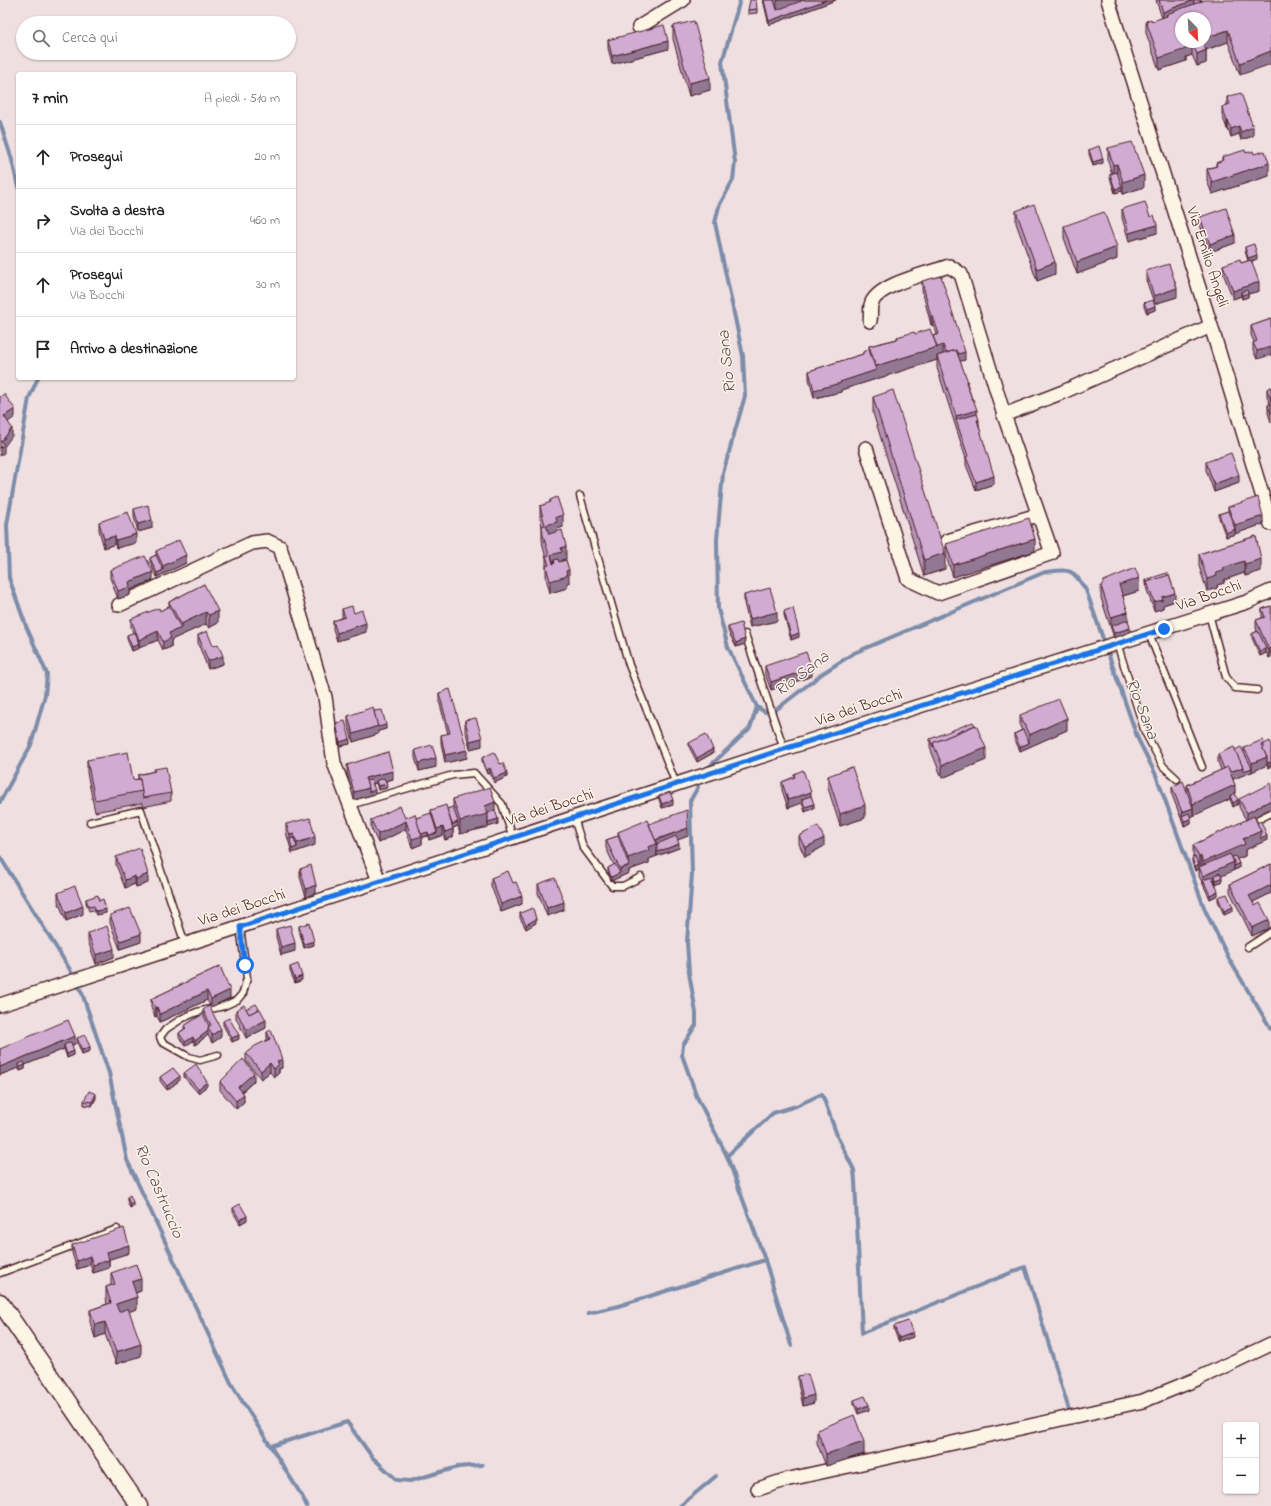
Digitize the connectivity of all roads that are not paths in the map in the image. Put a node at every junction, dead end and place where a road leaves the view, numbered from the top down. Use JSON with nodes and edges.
{"nodes":[{"id":1,"x":683,"y":0,"type":"edge"},
{"id":2,"x":1108,"y":0,"type":"edge"},
{"id":3,"x":639,"y":27,"type":"dead end"},
{"id":4,"x":870,"y":321,"type":"dead end"},
{"id":5,"x":1211,"y":326,"type":"junction"},
{"id":6,"x":1004,"y":415,"type":"junction"},
{"id":7,"x":866,"y":448,"type":"dead end"},
{"id":8,"x":580,"y":496,"type":"dead end"},
{"id":9,"x":1038,"y":515,"type":"junction"},
{"id":10,"x":1271,"y":524,"type":"edge"},
{"id":11,"x":947,"y":542,"type":"edge"},
{"id":12,"x":1271,"y":591,"type":"edge"},
{"id":13,"x":119,"y":606,"type":"dead end"},
{"id":14,"x":1209,"y":614,"type":"junction"},
{"id":15,"x":745,"y":634,"type":"edge"},
{"id":16,"x":1149,"y":634,"type":"junction"},
{"id":17,"x":1115,"y":644,"type":"junction"},
{"id":18,"x":1257,"y":690,"type":"dead end"},
{"id":19,"x":784,"y":749,"type":"junction"},
{"id":20,"x":1202,"y":767,"type":"dead end"},
{"id":21,"x":1177,"y":779,"type":"dead end"},
{"id":22,"x":676,"y":784,"type":"junction"},
{"id":23,"x":350,"y":805,"type":"junction"},
{"id":24,"x":1271,"y":813,"type":"edge"},
{"id":25,"x":574,"y":818,"type":"junction"},
{"id":26,"x":90,"y":822,"type":"dead end"},
{"id":27,"x":1242,"y":827,"type":"edge"},
{"id":28,"x":513,"y":838,"type":"junction"},
{"id":29,"x":641,"y":877,"type":"dead end"},
{"id":30,"x":379,"y":881,"type":"junction"},
{"id":31,"x":240,"y":927,"type":"junction"},
{"id":32,"x":1271,"y":932,"type":"edge"},
{"id":33,"x":186,"y":944,"type":"junction"},
{"id":34,"x":1248,"y":947,"type":"dead end"},
{"id":35,"x":0,"y":1005,"type":"edge"},
{"id":36,"x":218,"y":1055,"type":"dead end"},
{"id":37,"x":117,"y":1229,"type":"edge"},
{"id":38,"x":0,"y":1272,"type":"edge"},
{"id":39,"x":0,"y":1302,"type":"edge"},
{"id":40,"x":1271,"y":1344,"type":"edge"},
{"id":41,"x":758,"y":1489,"type":"dead end"},
{"id":42,"x":140,"y":1506,"type":"edge"}],
"edges":[{"from":1,"to":3,"type":"street"},
{"from":2,"to":5,"type":"street","name":"Via Emilio Angeli"},
{"from":4,"to":6,"type":"street"},
{"from":5,"to":6,"type":"street"},
{"from":5,"to":10,"type":"street","name":"Via Emilio Angeli"},
{"from":6,"to":9,"type":"street"},
{"from":7,"to":9,"type":"street"},
{"from":8,"to":22,"type":"lane"},
{"from":9,"to":11,"type":"street"},
{"from":12,"to":14,"type":"street","name":"Via Bocchi"},
{"from":13,"to":23,"type":"street"},
{"from":14,"to":16,"type":"street","name":"Via Bocchi"},
{"from":14,"to":18,"type":"lane"},
{"from":15,"to":19,"type":"lane"},
{"from":16,"to":17,"type":"street","name":"Via Bocchi"},
{"from":16,"to":20,"type":"lane"},
{"from":17,"to":19,"type":"street","name":"Via dei Bocchi"},
{"from":17,"to":21,"type":"lane"},
{"from":19,"to":22,"type":"street","name":"Via dei Bocchi"},
{"from":22,"to":25,"type":"street","name":"Via dei Bocchi"},
{"from":23,"to":28,"type":"lane"},
{"from":23,"to":30,"type":"street"},
{"from":24,"to":27,"type":"lane"},
{"from":25,"to":28,"type":"street","name":"Via dei Bocchi"},
{"from":25,"to":29,"type":"lane"},
{"from":26,"to":33,"type":"lane"},
{"from":28,"to":30,"type":"street","name":"Via dei Bocchi"},
{"from":30,"to":31,"type":"street","name":"Via dei Bocchi"},
{"from":31,"to":33,"type":"street","name":"Via dei Bocchi"},
{"from":31,"to":36,"type":"lane"},
{"from":32,"to":34,"type":"lane"},
{"from":33,"to":35,"type":"street","name":"Via dei Bocchi"},
{"from":37,"to":38,"type":"lane"},
{"from":39,"to":42,"type":"street"},
{"from":40,"to":41,"type":"street"}]}
